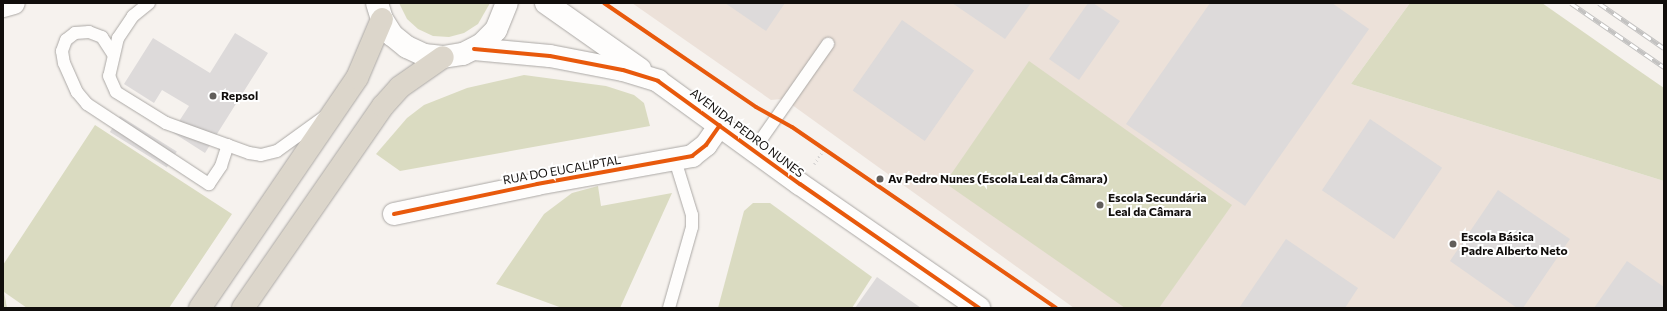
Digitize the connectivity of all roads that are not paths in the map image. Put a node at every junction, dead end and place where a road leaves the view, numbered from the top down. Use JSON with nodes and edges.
{"nodes":[{"id":1,"x":14,"y":3,"type":"edge"},
{"id":2,"x":149,"y":3,"type":"edge"},
{"id":3,"x":507,"y":3,"type":"edge"},
{"id":4,"x":546,"y":3,"type":"edge"},
{"id":5,"x":3,"y":6,"type":"edge"},
{"id":6,"x":379,"y":11,"type":"edge"},
{"id":7,"x":828,"y":44,"type":"dead end"},
{"id":8,"x":474,"y":49,"type":"junction"},
{"id":9,"x":113,"y":54,"type":"junction"},
{"id":10,"x":442,"y":57,"type":"junction"},
{"id":11,"x":658,"y":81,"type":"junction"},
{"id":12,"x":338,"y":107,"type":"junction"},
{"id":13,"x":720,"y":125,"type":"junction"},
{"id":14,"x":228,"y":145,"type":"junction"},
{"id":15,"x":753,"y":151,"type":"junction"},
{"id":16,"x":675,"y":160,"type":"junction"},
{"id":17,"x":394,"y":214,"type":"dead end"},
{"id":18,"x":200,"y":308,"type":"edge"},
{"id":19,"x":244,"y":308,"type":"edge"},
{"id":20,"x":670,"y":308,"type":"edge"},
{"id":21,"x":979,"y":308,"type":"edge"}],
"edges":[{"from":1,"to":5,"type":"street"},
{"from":2,"to":9,"type":"lane"},
{"from":3,"to":8,"type":"street"},
{"from":4,"to":11,"type":"street"},
{"from":6,"to":10,"type":"street"},
{"from":6,"to":12,"type":"highway"},
{"from":7,"to":15,"type":"lane"},
{"from":8,"to":10,"type":"street"},
{"from":8,"to":11,"type":"street","name":"AVENIDA PEDRO NUNES"},
{"from":9,"to":14,"type":"lane"},
{"from":9,"to":14,"type":"lane"},
{"from":10,"to":19,"type":"highway"},
{"from":11,"to":13,"type":"street","name":"AVENIDA PEDRO NUNES"},
{"from":12,"to":14,"type":"lane"},
{"from":12,"to":18,"type":"highway"},
{"from":13,"to":15,"type":"street","name":"AVENIDA PEDRO NUNES"},
{"from":13,"to":16,"type":"street","name":"RUA DO EUCALIPTAL"},
{"from":15,"to":21,"type":"street","name":"AVENIDA PEDRO NUNES"},
{"from":16,"to":17,"type":"street","name":"RUA DO EUCALIPTAL"},
{"from":16,"to":20,"type":"lane"}]}
